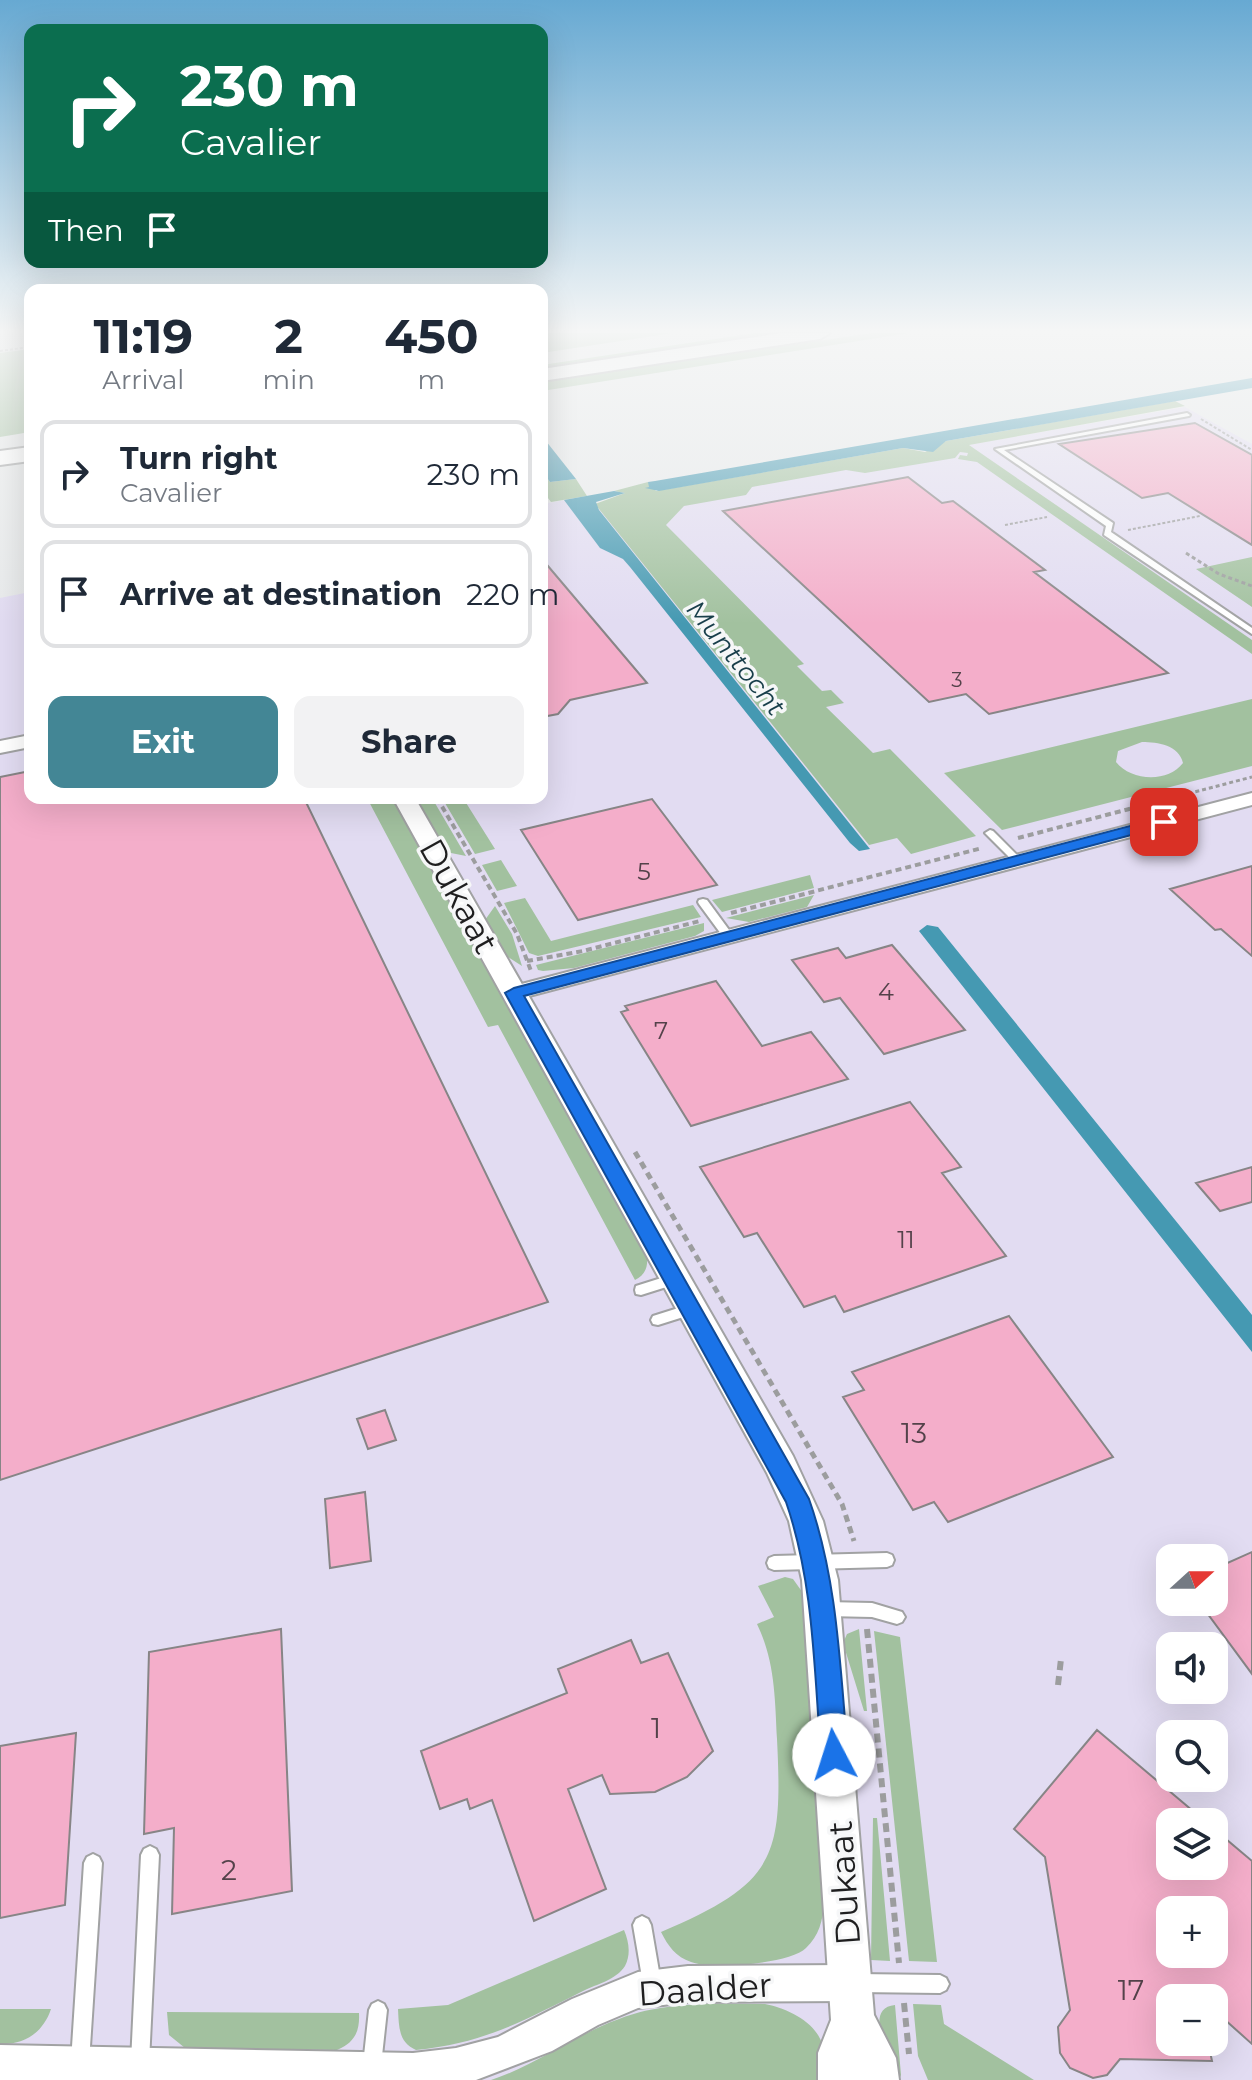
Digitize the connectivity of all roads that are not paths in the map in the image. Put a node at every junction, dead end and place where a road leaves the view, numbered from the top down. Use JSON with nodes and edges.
{"nodes":[{"id":1,"x":1109,"y":430,"type":"edge"},
{"id":2,"x":24,"y":439,"type":"edge"},
{"id":3,"x":0,"y":443,"type":"edge"},
{"id":4,"x":24,"y":455,"type":"edge"},
{"id":5,"x":0,"y":458,"type":"edge"},
{"id":6,"x":1252,"y":632,"type":"edge"},
{"id":7,"x":24,"y":742,"type":"edge"},
{"id":8,"x":0,"y":747,"type":"edge"},
{"id":9,"x":1252,"y":799,"type":"edge"},
{"id":10,"x":408,"y":804,"type":"edge"},
{"id":11,"x":990,"y":833,"type":"dead end"},
{"id":12,"x":1017,"y":860,"type":"junction"},
{"id":13,"x":703,"y":902,"type":"dead end"},
{"id":14,"x":728,"y":936,"type":"junction"},
{"id":15,"x":522,"y":982,"type":"junction"},
{"id":16,"x":675,"y":1279,"type":"junction"},
{"id":17,"x":641,"y":1290,"type":"dead end"},
{"id":18,"x":691,"y":1309,"type":"junction"},
{"id":19,"x":658,"y":1320,"type":"dead end"},
{"id":20,"x":887,"y":1560,"type":"dead end"},
{"id":21,"x":817,"y":1562,"type":"junction"},
{"id":22,"x":774,"y":1563,"type":"dead end"},
{"id":23,"x":822,"y":1609,"type":"junction"},
{"id":24,"x":897,"y":1617,"type":"dead end"},
{"id":25,"x":150,"y":1855,"type":"dead end"},
{"id":26,"x":93,"y":1863,"type":"dead end"},
{"id":27,"x":642,"y":1925,"type":"dead end"},
{"id":28,"x":940,"y":1984,"type":"dead end"},
{"id":29,"x":652,"y":1988,"type":"junction"},
{"id":30,"x":852,"y":2001,"type":"junction"},
{"id":31,"x":378,"y":2010,"type":"dead end"},
{"id":32,"x":0,"y":2064,"type":"edge"},
{"id":33,"x":80,"y":2067,"type":"junction"},
{"id":34,"x":140,"y":2068,"type":"junction"},
{"id":35,"x":371,"y":2073,"type":"junction"},
{"id":36,"x":840,"y":2080,"type":"edge"},
{"id":37,"x":877,"y":2080,"type":"edge"}],
"edges":[{"from":1,"to":6,"type":"lane"},
{"from":2,"to":3,"type":"highway"},
{"from":4,"to":5,"type":"highway"},
{"from":7,"to":8,"type":"street"},
{"from":9,"to":12,"type":"street"},
{"from":10,"to":15,"type":"street","name":"Dukaat"},
{"from":11,"to":12,"type":"lane"},
{"from":12,"to":14,"type":"street"},
{"from":13,"to":14,"type":"lane"},
{"from":14,"to":15,"type":"street"},
{"from":15,"to":16,"type":"street","name":"Dukaat"},
{"from":16,"to":17,"type":"lane"},
{"from":16,"to":18,"type":"street","name":"Dukaat"},
{"from":18,"to":19,"type":"lane"},
{"from":18,"to":21,"type":"street","name":"Dukaat"},
{"from":20,"to":21,"type":"lane"},
{"from":21,"to":22,"type":"lane"},
{"from":21,"to":23,"type":"street","name":"Dukaat"},
{"from":23,"to":24,"type":"lane"},
{"from":23,"to":30,"type":"street","name":"Dukaat"},
{"from":25,"to":34,"type":"lane"},
{"from":26,"to":33,"type":"lane"},
{"from":27,"to":29,"type":"lane"},
{"from":28,"to":30,"type":"lane"},
{"from":29,"to":30,"type":"street","name":"Daalder"},
{"from":29,"to":35,"type":"street","name":"Daalder"},
{"from":30,"to":36,"type":"street","name":"Dukaat"},
{"from":30,"to":37,"type":"street","name":"Dukaat"},
{"from":31,"to":35,"type":"lane"},
{"from":32,"to":33,"type":"street","name":"Daalder"},
{"from":33,"to":34,"type":"street","name":"Daalder"},
{"from":34,"to":35,"type":"street","name":"Daalder"}]}
